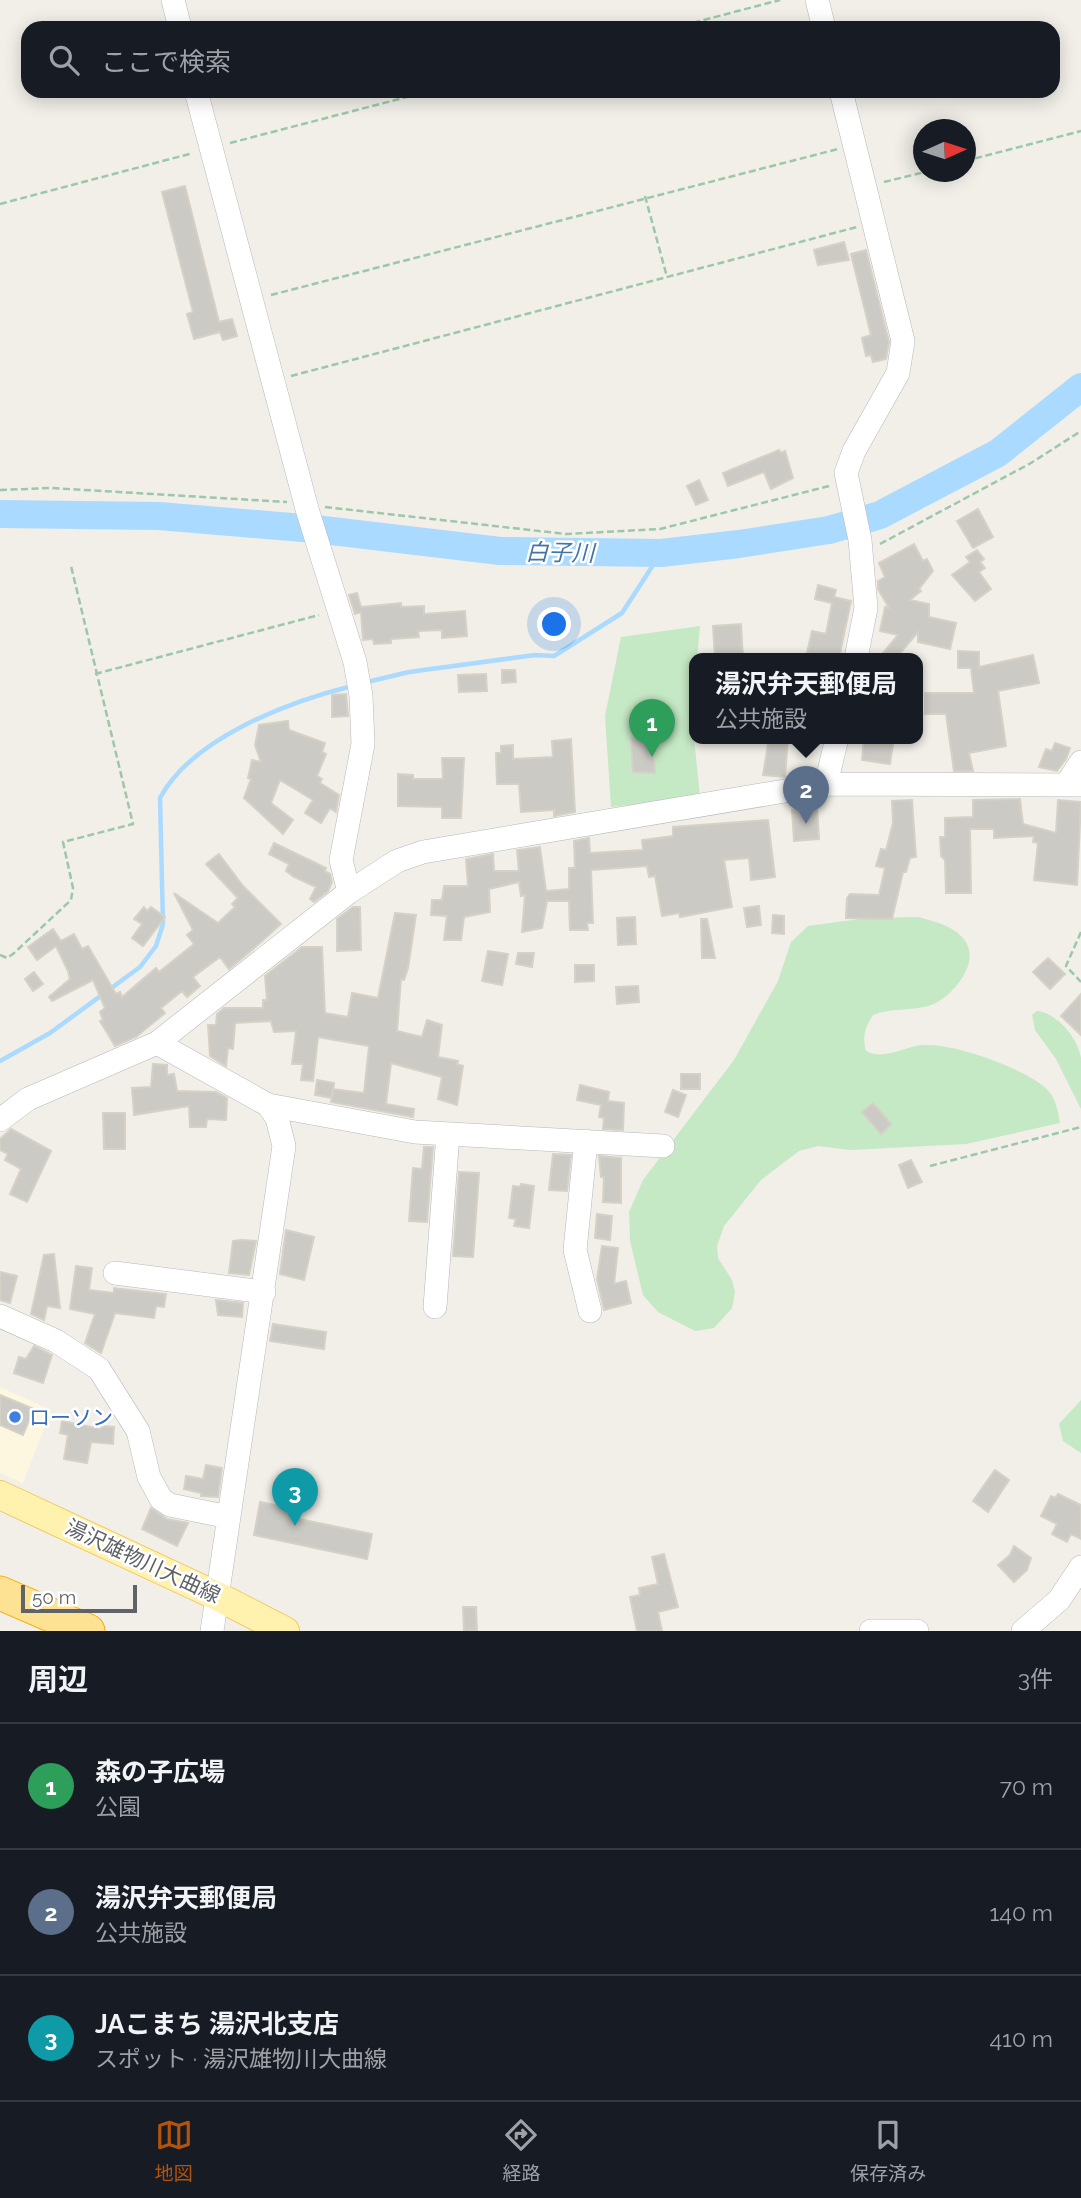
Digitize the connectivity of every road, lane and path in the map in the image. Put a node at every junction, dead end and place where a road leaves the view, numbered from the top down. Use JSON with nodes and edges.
{"nodes":[{"id":1,"x":173,"y":0,"type":"edge"},
{"id":2,"x":780,"y":0,"type":"edge"},
{"id":3,"x":817,"y":0,"type":"edge"},
{"id":4,"x":178,"y":21,"type":"edge"},
{"id":5,"x":700,"y":21,"type":"edge"},
{"id":6,"x":822,"y":21,"type":"edge"},
{"id":7,"x":198,"y":98,"type":"edge"},
{"id":8,"x":403,"y":98,"type":"edge"},
{"id":9,"x":843,"y":98,"type":"edge"},
{"id":10,"x":1081,"y":131,"type":"edge"},
{"id":11,"x":854,"y":145,"type":"junction"},
{"id":12,"x":211,"y":148,"type":"junction"},
{"id":13,"x":976,"y":158,"type":"edge"},
{"id":14,"x":913,"y":175,"type":"edge"},
{"id":15,"x":864,"y":187,"type":"junction"},
{"id":16,"x":645,"y":196,"type":"junction"},
{"id":17,"x":0,"y":204,"type":"edge"},
{"id":18,"x":873,"y":222,"type":"junction"},
{"id":19,"x":667,"y":277,"type":"junction"},
{"id":20,"x":252,"y":300,"type":"junction"},
{"id":21,"x":272,"y":381,"type":"junction"},
{"id":22,"x":1081,"y":430,"type":"edge"},
{"id":23,"x":847,"y":486,"type":"junction"},
{"id":24,"x":0,"y":490,"type":"edge"},
{"id":25,"x":306,"y":506,"type":"junction"},
{"id":26,"x":861,"y":547,"type":"junction"},
{"id":27,"x":71,"y":566,"type":"dead end"},
{"id":28,"x":339,"y":610,"type":"junction"},
{"id":29,"x":857,"y":653,"type":"edge"},
{"id":30,"x":95,"y":674,"type":"junction"},
{"id":31,"x":836,"y":744,"type":"edge"},
{"id":32,"x":1081,"y":762,"type":"edge"},
{"id":33,"x":826,"y":785,"type":"junction"},
{"id":34,"x":1073,"y":785,"type":"edge"},
{"id":35,"x":349,"y":892,"type":"junction"},
{"id":36,"x":1081,"y":932,"type":"edge"},
{"id":37,"x":0,"y":955,"type":"edge"},
{"id":38,"x":1081,"y":982,"type":"edge"},
{"id":39,"x":157,"y":1043,"type":"junction"},
{"id":40,"x":268,"y":1105,"type":"junction"},
{"id":41,"x":0,"y":1120,"type":"edge"},
{"id":42,"x":1081,"y":1127,"type":"edge"},
{"id":43,"x":448,"y":1134,"type":"junction"},
{"id":44,"x":586,"y":1141,"type":"junction"},
{"id":45,"x":663,"y":1146,"type":"dead end"},
{"id":46,"x":930,"y":1166,"type":"dead end"},
{"id":47,"x":115,"y":1273,"type":"dead end"},
{"id":48,"x":264,"y":1292,"type":"junction"},
{"id":49,"x":435,"y":1307,"type":"dead end"},
{"id":50,"x":590,"y":1311,"type":"dead end"},
{"id":51,"x":0,"y":1316,"type":"edge"},
{"id":52,"x":0,"y":1494,"type":"edge"},
{"id":53,"x":229,"y":1517,"type":"junction"},
{"id":54,"x":1081,"y":1567,"type":"edge"},
{"id":55,"x":0,"y":1593,"type":"edge"},
{"id":56,"x":218,"y":1596,"type":"junction"},
{"id":57,"x":88,"y":1631,"type":"edge"},
{"id":58,"x":212,"y":1631,"type":"edge"},
{"id":59,"x":285,"y":1631,"type":"edge"},
{"id":60,"x":871,"y":1631,"type":"edge"},
{"id":61,"x":917,"y":1631,"type":"edge"},
{"id":62,"x":1023,"y":1631,"type":"edge"}],
"edges":[{"from":1,"to":4,"type":"street"},
{"from":2,"to":5,"type":"path"},
{"from":3,"to":6,"type":"street"},
{"from":7,"to":12,"type":"street"},
{"from":8,"to":12,"type":"path"},
{"from":9,"to":11,"type":"street"},
{"from":10,"to":13,"type":"path"},
{"from":11,"to":15,"type":"street"},
{"from":11,"to":16,"type":"path"},
{"from":12,"to":17,"type":"path"},
{"from":12,"to":20,"type":"street"},
{"from":14,"to":15,"type":"path"},
{"from":15,"to":18,"type":"street"},
{"from":16,"to":19,"type":"path"},
{"from":16,"to":20,"type":"path"},
{"from":18,"to":19,"type":"path"},
{"from":18,"to":23,"type":"street"},
{"from":19,"to":21,"type":"path"},
{"from":20,"to":21,"type":"street"},
{"from":21,"to":25,"type":"street"},
{"from":22,"to":26,"type":"path"},
{"from":23,"to":25,"type":"path"},
{"from":23,"to":26,"type":"street"},
{"from":24,"to":25,"type":"path"},
{"from":25,"to":28,"type":"street"},
{"from":26,"to":29,"type":"street"},
{"from":27,"to":30,"type":"path"},
{"from":28,"to":30,"type":"path"},
{"from":28,"to":35,"type":"street"},
{"from":30,"to":37,"type":"path"},
{"from":31,"to":33,"type":"street"},
{"from":32,"to":34,"type":"street"},
{"from":33,"to":34,"type":"street"},
{"from":33,"to":35,"type":"street"},
{"from":35,"to":39,"type":"street"},
{"from":36,"to":38,"type":"path"},
{"from":39,"to":40,"type":"street"},
{"from":39,"to":41,"type":"street"},
{"from":40,"to":43,"type":"street"},
{"from":40,"to":48,"type":"street"},
{"from":42,"to":46,"type":"path"},
{"from":43,"to":44,"type":"street"},
{"from":43,"to":49,"type":"street"},
{"from":44,"to":45,"type":"street"},
{"from":44,"to":50,"type":"street"},
{"from":47,"to":48,"type":"street"},
{"from":48,"to":53,"type":"street"},
{"from":51,"to":53,"type":"street"},
{"from":52,"to":56,"type":"main road","name":"湯沢雄物川大曲線"},
{"from":53,"to":56,"type":"street"},
{"from":54,"to":62,"type":"street"},
{"from":55,"to":57,"type":"highway"},
{"from":56,"to":58,"type":"street"},
{"from":56,"to":59,"type":"main road","name":"湯沢雄物川大曲線"},
{"from":60,"to":61,"type":"street"}]}
